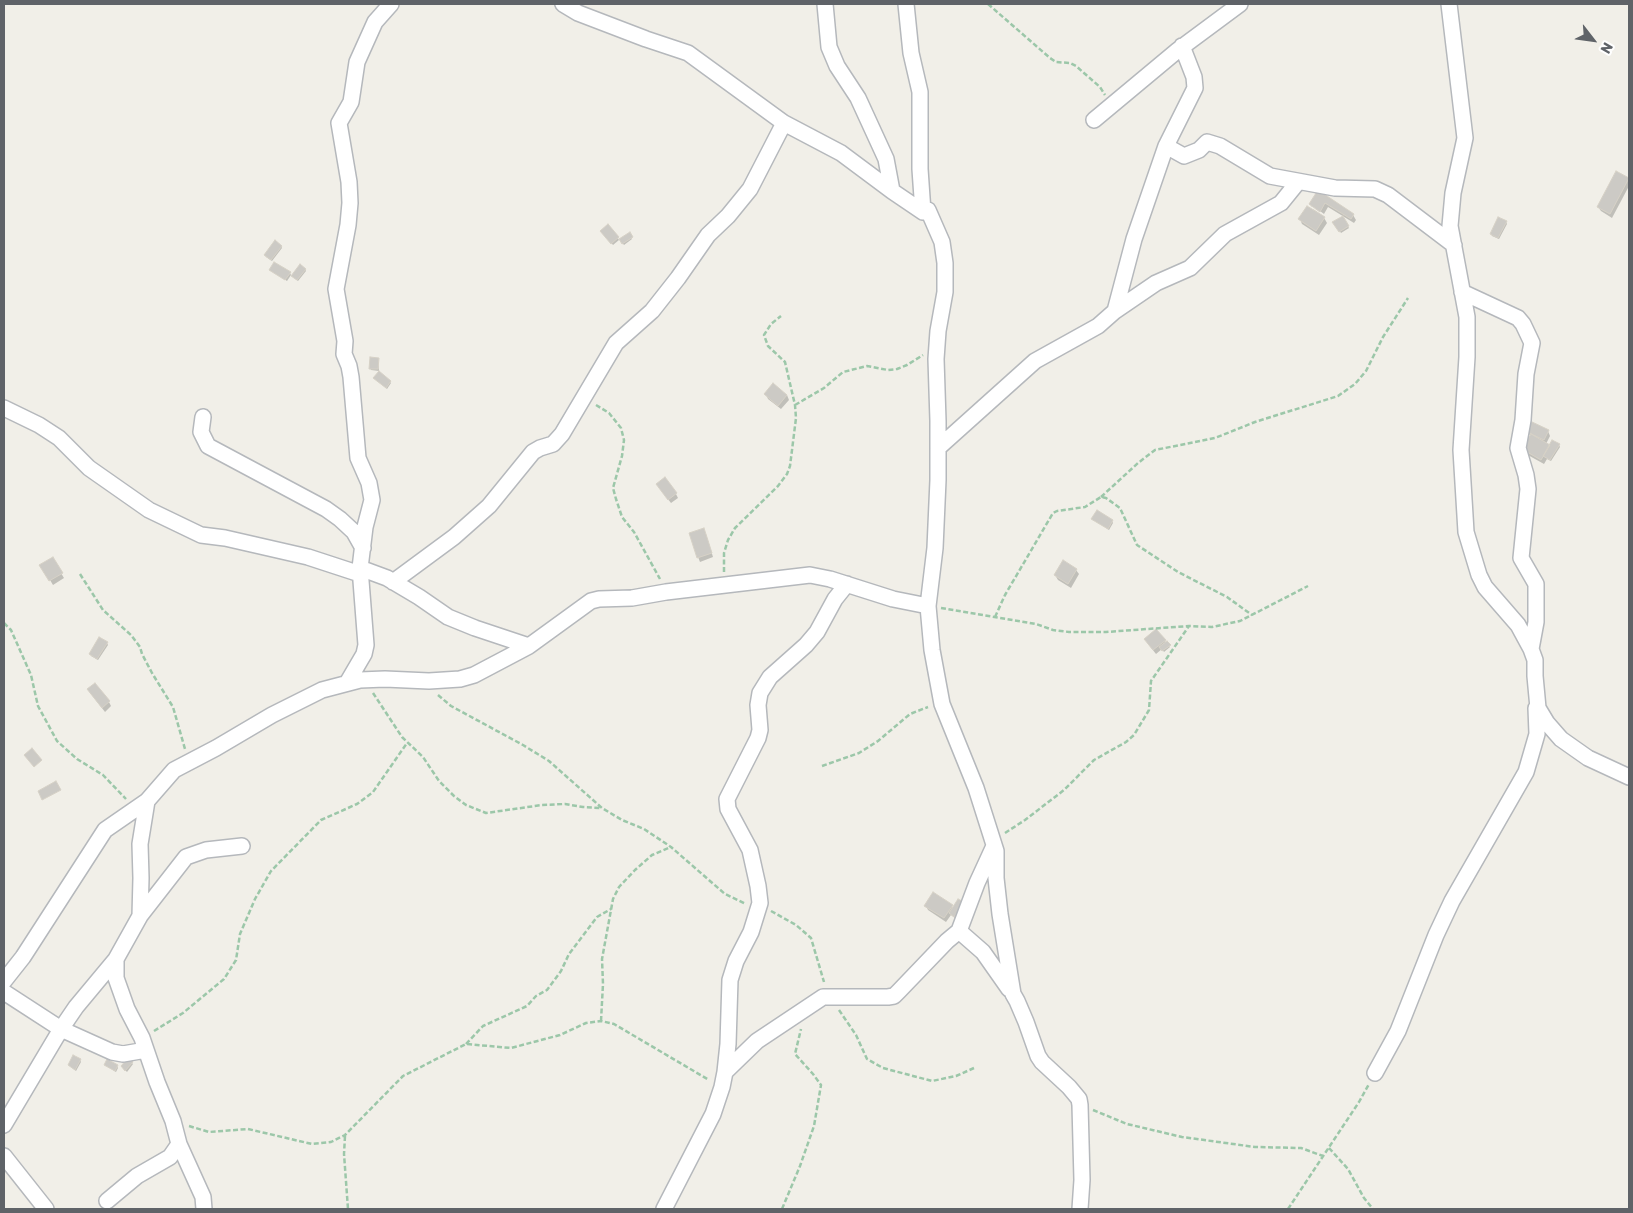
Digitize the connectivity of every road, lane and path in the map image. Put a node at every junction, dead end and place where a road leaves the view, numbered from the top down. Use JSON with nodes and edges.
{"nodes":[{"id":1,"x":391,"y":4,"type":"edge"},
{"id":2,"x":562,"y":4,"type":"edge"},
{"id":3,"x":825,"y":4,"type":"edge"},
{"id":4,"x":906,"y":4,"type":"edge"},
{"id":5,"x":988,"y":4,"type":"edge"},
{"id":6,"x":1240,"y":4,"type":"edge"},
{"id":7,"x":1449,"y":4,"type":"edge"},
{"id":8,"x":1182,"y":46,"type":"junction"},
{"id":9,"x":1112,"y":104,"type":"junction"},
{"id":10,"x":1094,"y":120,"type":"dead end"},
{"id":11,"x":784,"y":123,"type":"junction"},
{"id":12,"x":1166,"y":146,"type":"junction"},
{"id":13,"x":1298,"y":182,"type":"junction"},
{"id":14,"x":892,"y":191,"type":"junction"},
{"id":15,"x":924,"y":212,"type":"junction"},
{"id":16,"x":1454,"y":245,"type":"junction"},
{"id":17,"x":1462,"y":292,"type":"junction"},
{"id":18,"x":1408,"y":298,"type":"dead end"},
{"id":19,"x":1115,"y":311,"type":"junction"},
{"id":20,"x":781,"y":316,"type":"dead end"},
{"id":21,"x":937,"y":338,"type":"junction"},
{"id":22,"x":583,"y":396,"type":"junction"},
{"id":23,"x":795,"y":405,"type":"junction"},
{"id":24,"x":4,"y":408,"type":"edge"},
{"id":25,"x":204,"y":417,"type":"dead end"},
{"id":26,"x":938,"y":448,"type":"junction"},
{"id":27,"x":1101,"y":497,"type":"junction"},
{"id":28,"x":364,"y":548,"type":"junction"},
{"id":29,"x":360,"y":571,"type":"junction"},
{"id":30,"x":80,"y":574,"type":"dead end"},
{"id":31,"x":393,"y":582,"type":"junction"},
{"id":32,"x":847,"y":584,"type":"junction"},
{"id":33,"x":727,"y":585,"type":"junction"},
{"id":34,"x":1308,"y":586,"type":"dead end"},
{"id":35,"x":666,"y":592,"type":"junction"},
{"id":36,"x":928,"y":606,"type":"junction"},
{"id":37,"x":1252,"y":615,"type":"junction"},
{"id":38,"x":995,"y":616,"type":"junction"},
{"id":39,"x":4,"y":624,"type":"edge"},
{"id":40,"x":1189,"y":626,"type":"junction"},
{"id":41,"x":529,"y":646,"type":"junction"},
{"id":42,"x":1531,"y":648,"type":"junction"},
{"id":43,"x":355,"y":681,"type":"junction"},
{"id":44,"x":423,"y":681,"type":"junction"},
{"id":45,"x":1537,"y":693,"type":"junction"},
{"id":46,"x":942,"y":704,"type":"junction"},
{"id":47,"x":407,"y":743,"type":"junction"},
{"id":48,"x":190,"y":762,"type":"junction"},
{"id":49,"x":822,"y":766,"type":"dead end"},
{"id":50,"x":1629,"y":777,"type":"edge"},
{"id":51,"x":142,"y":805,"type":"junction"},
{"id":52,"x":602,"y":808,"type":"junction"},
{"id":53,"x":993,"y":843,"type":"junction"},
{"id":54,"x":242,"y":846,"type":"dead end"},
{"id":55,"x":671,"y":847,"type":"junction"},
{"id":56,"x":759,"y":907,"type":"junction"},
{"id":57,"x":611,"y":909,"type":"junction"},
{"id":58,"x":140,"y":916,"type":"junction"},
{"id":59,"x":959,"y":931,"type":"junction"},
{"id":60,"x":116,"y":959,"type":"junction"},
{"id":61,"x":4,"y":981,"type":"edge"},
{"id":62,"x":4,"y":992,"type":"edge"},
{"id":63,"x":1013,"y":994,"type":"junction"},
{"id":64,"x":827,"y":997,"type":"junction"},
{"id":65,"x":806,"y":1009,"type":"junction"},
{"id":66,"x":601,"y":1021,"type":"junction"},
{"id":67,"x":61,"y":1029,"type":"junction"},
{"id":68,"x":144,"y":1044,"type":"junction"},
{"id":69,"x":466,"y":1044,"type":"junction"},
{"id":70,"x":974,"y":1068,"type":"dead end"},
{"id":71,"x":725,"y":1072,"type":"junction"},
{"id":72,"x":1375,"y":1073,"type":"joint"},
{"id":73,"x":722,"y":1088,"type":"junction"},
{"id":74,"x":1080,"y":1105,"type":"junction"},
{"id":75,"x":173,"y":1120,"type":"junction"},
{"id":76,"x":4,"y":1125,"type":"edge"},
{"id":77,"x":345,"y":1135,"type":"junction"},
{"id":78,"x":179,"y":1144,"type":"junction"},
{"id":79,"x":1329,"y":1148,"type":"junction"},
{"id":80,"x":4,"y":1156,"type":"edge"},
{"id":81,"x":1323,"y":1156,"type":"junction"},
{"id":82,"x":107,"y":1201,"type":"dead end"},
{"id":83,"x":46,"y":1209,"type":"edge"},
{"id":84,"x":204,"y":1209,"type":"edge"},
{"id":85,"x":348,"y":1209,"type":"edge"},
{"id":86,"x":664,"y":1209,"type":"edge"},
{"id":87,"x":782,"y":1209,"type":"edge"},
{"id":88,"x":1080,"y":1209,"type":"edge"},
{"id":89,"x":1288,"y":1209,"type":"edge"},
{"id":90,"x":1373,"y":1209,"type":"edge"}],
"edges":[{"from":1,"to":28,"type":"street"},
{"from":2,"to":11,"type":"street"},
{"from":3,"to":14,"type":"street"},
{"from":4,"to":15,"type":"street"},
{"from":5,"to":9,"type":"path"},
{"from":6,"to":8,"type":"street"},
{"from":7,"to":16,"type":"street"},
{"from":8,"to":9,"type":"street"},
{"from":8,"to":12,"type":"street"},
{"from":9,"to":10,"type":"street"},
{"from":11,"to":14,"type":"street"},
{"from":11,"to":22,"type":"street"},
{"from":12,"to":13,"type":"street"},
{"from":12,"to":19,"type":"street"},
{"from":13,"to":16,"type":"street"},
{"from":13,"to":19,"type":"street"},
{"from":14,"to":15,"type":"street"},
{"from":15,"to":21,"type":"street"},
{"from":16,"to":17,"type":"street"},
{"from":17,"to":42,"type":"street"},
{"from":17,"to":42,"type":"street"},
{"from":18,"to":27,"type":"path"},
{"from":19,"to":26,"type":"street"},
{"from":20,"to":23,"type":"path"},
{"from":21,"to":23,"type":"path"},
{"from":21,"to":26,"type":"street"},
{"from":22,"to":31,"type":"street"},
{"from":22,"to":35,"type":"path"},
{"from":23,"to":33,"type":"path"},
{"from":24,"to":29,"type":"street"},
{"from":25,"to":28,"type":"street"},
{"from":26,"to":36,"type":"street"},
{"from":27,"to":37,"type":"path"},
{"from":27,"to":38,"type":"path"},
{"from":28,"to":29,"type":"street"},
{"from":29,"to":31,"type":"street"},
{"from":29,"to":43,"type":"street"},
{"from":30,"to":48,"type":"path"},
{"from":31,"to":41,"type":"street"},
{"from":32,"to":33,"type":"street"},
{"from":32,"to":36,"type":"street"},
{"from":32,"to":56,"type":"street"},
{"from":33,"to":35,"type":"street"},
{"from":34,"to":37,"type":"path"},
{"from":35,"to":41,"type":"street"},
{"from":36,"to":38,"type":"path"},
{"from":36,"to":46,"type":"street"},
{"from":37,"to":40,"type":"path"},
{"from":38,"to":40,"type":"path"},
{"from":39,"to":51,"type":"path"},
{"from":40,"to":53,"type":"path"},
{"from":41,"to":44,"type":"street"},
{"from":42,"to":45,"type":"street"},
{"from":43,"to":44,"type":"street"},
{"from":43,"to":47,"type":"path"},
{"from":43,"to":48,"type":"street"},
{"from":44,"to":52,"type":"path"},
{"from":45,"to":50,"type":"street"},
{"from":45,"to":72,"type":"street"},
{"from":46,"to":49,"type":"path"},
{"from":46,"to":53,"type":"street"},
{"from":47,"to":52,"type":"path"},
{"from":47,"to":68,"type":"path"},
{"from":48,"to":51,"type":"street"},
{"from":51,"to":58,"type":"street"},
{"from":51,"to":61,"type":"street"},
{"from":52,"to":55,"type":"path"},
{"from":53,"to":59,"type":"street"},
{"from":53,"to":63,"type":"street"},
{"from":54,"to":58,"type":"street"},
{"from":55,"to":56,"type":"path"},
{"from":55,"to":57,"type":"path"},
{"from":56,"to":64,"type":"path"},
{"from":56,"to":71,"type":"street"},
{"from":57,"to":66,"type":"path"},
{"from":57,"to":69,"type":"path"},
{"from":58,"to":60,"type":"street"},
{"from":59,"to":63,"type":"street"},
{"from":59,"to":64,"type":"street"},
{"from":60,"to":67,"type":"street"},
{"from":60,"to":68,"type":"street"},
{"from":62,"to":67,"type":"street"},
{"from":63,"to":74,"type":"street"},
{"from":64,"to":65,"type":"street"},
{"from":64,"to":70,"type":"path"},
{"from":65,"to":71,"type":"street"},
{"from":65,"to":87,"type":"path"},
{"from":66,"to":69,"type":"path"},
{"from":66,"to":73,"type":"path"},
{"from":67,"to":68,"type":"street"},
{"from":67,"to":76,"type":"street"},
{"from":68,"to":75,"type":"street"},
{"from":69,"to":77,"type":"path"},
{"from":71,"to":73,"type":"street"},
{"from":72,"to":79,"type":"path"},
{"from":73,"to":86,"type":"street"},
{"from":74,"to":81,"type":"path"},
{"from":74,"to":88,"type":"street"},
{"from":75,"to":77,"type":"path"},
{"from":75,"to":78,"type":"street"},
{"from":77,"to":85,"type":"path"},
{"from":78,"to":82,"type":"street"},
{"from":78,"to":84,"type":"street"},
{"from":79,"to":81,"type":"path"},
{"from":79,"to":90,"type":"path"},
{"from":80,"to":83,"type":"street"},
{"from":81,"to":89,"type":"path"}]}
